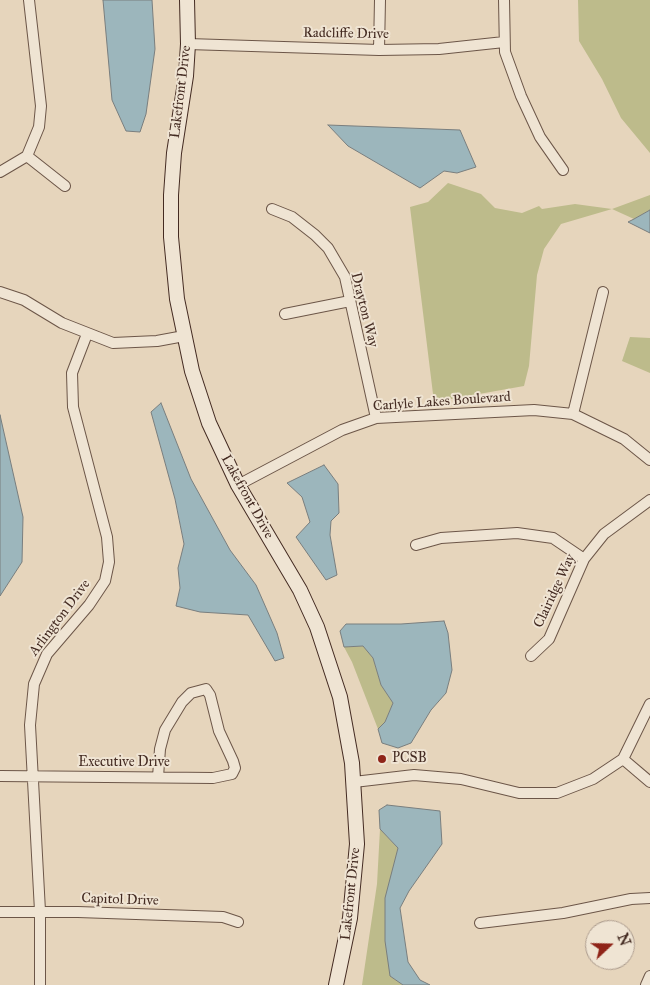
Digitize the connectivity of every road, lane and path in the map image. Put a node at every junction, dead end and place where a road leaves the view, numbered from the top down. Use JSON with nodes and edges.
{"nodes":[{"id":1,"x":29,"y":0,"type":"edge"},
{"id":2,"x":187,"y":0,"type":"edge"},
{"id":3,"x":380,"y":0,"type":"edge"},
{"id":4,"x":504,"y":0,"type":"edge"},
{"id":5,"x":504,"y":42,"type":"junction"},
{"id":6,"x":188,"y":44,"type":"junction"},
{"id":7,"x":379,"y":50,"type":"junction"},
{"id":8,"x":27,"y":156,"type":"junction"},
{"id":9,"x":563,"y":170,"type":"dead end"},
{"id":10,"x":0,"y":172,"type":"edge"},
{"id":11,"x":66,"y":186,"type":"dead end"},
{"id":12,"x":272,"y":208,"type":"dead end"},
{"id":13,"x":0,"y":292,"type":"edge"},
{"id":14,"x":603,"y":292,"type":"dead end"},
{"id":15,"x":350,"y":301,"type":"junction"},
{"id":16,"x":285,"y":314,"type":"dead end"},
{"id":17,"x":87,"y":334,"type":"junction"},
{"id":18,"x":184,"y":336,"type":"junction"},
{"id":19,"x":573,"y":414,"type":"junction"},
{"id":20,"x":376,"y":418,"type":"junction"},
{"id":21,"x":650,"y":460,"type":"edge"},
{"id":22,"x":238,"y":485,"type":"junction"},
{"id":23,"x":650,"y":500,"type":"edge"},
{"id":24,"x":416,"y":545,"type":"dead end"},
{"id":25,"x":584,"y":559,"type":"junction"},
{"id":26,"x":531,"y":656,"type":"dead end"},
{"id":27,"x":650,"y":704,"type":"edge"},
{"id":28,"x":623,"y":759,"type":"junction"},
{"id":29,"x":0,"y":776,"type":"edge"},
{"id":30,"x":33,"y":776,"type":"junction"},
{"id":31,"x":158,"y":777,"type":"junction"},
{"id":32,"x":354,"y":782,"type":"junction"},
{"id":33,"x":650,"y":782,"type":"edge"},
{"id":34,"x":650,"y":898,"type":"edge"},
{"id":35,"x":40,"y":911,"type":"junction"},
{"id":36,"x":0,"y":912,"type":"edge"},
{"id":37,"x":238,"y":922,"type":"dead end"},
{"id":38,"x":480,"y":923,"type":"dead end"},
{"id":39,"x":650,"y":976,"type":"edge"},
{"id":40,"x":40,"y":985,"type":"edge"},
{"id":41,"x":336,"y":985,"type":"edge"},
{"id":42,"x":646,"y":985,"type":"edge"}],
"edges":[{"from":1,"to":8,"type":"street"},
{"from":2,"to":6,"type":"street","name":"Lakefront Drive"},
{"from":3,"to":7,"type":"street"},
{"from":4,"to":5,"type":"street"},
{"from":5,"to":7,"type":"street","name":"Radcliffe Drive"},
{"from":5,"to":9,"type":"street"},
{"from":6,"to":7,"type":"street","name":"Radcliffe Drive"},
{"from":6,"to":18,"type":"street","name":"Lakefront Drive"},
{"from":8,"to":10,"type":"street"},
{"from":8,"to":11,"type":"street"},
{"from":12,"to":15,"type":"street","name":"Drayton Way"},
{"from":13,"to":17,"type":"street"},
{"from":14,"to":19,"type":"street"},
{"from":15,"to":16,"type":"street"},
{"from":15,"to":20,"type":"street","name":"Drayton Way"},
{"from":17,"to":18,"type":"street"},
{"from":17,"to":30,"type":"street","name":"Arlington Drive"},
{"from":18,"to":22,"type":"street","name":"Lakefront Drive"},
{"from":19,"to":20,"type":"street","name":"Carlyle Lakes Boulevard"},
{"from":19,"to":21,"type":"street","name":"Carlyle Lakes Boulevard"},
{"from":20,"to":22,"type":"street","name":"Carlyle Lakes Boulevard"},
{"from":22,"to":32,"type":"street","name":"Lakefront Drive"},
{"from":23,"to":25,"type":"street","name":"Clairidge Way"},
{"from":24,"to":25,"type":"street"},
{"from":25,"to":26,"type":"street","name":"Clairidge Way"},
{"from":27,"to":28,"type":"street"},
{"from":28,"to":32,"type":"street"},
{"from":28,"to":33,"type":"street"},
{"from":29,"to":30,"type":"street","name":"Executive Drive"},
{"from":30,"to":31,"type":"street","name":"Executive Drive"},
{"from":30,"to":35,"type":"street","name":"Arlington Drive"},
{"from":31,"to":31,"type":"street","name":"Executive Drive"},
{"from":32,"to":41,"type":"street","name":"Lakefront Drive"},
{"from":34,"to":38,"type":"street"},
{"from":35,"to":36,"type":"street","name":"Capitol Drive"},
{"from":35,"to":37,"type":"street","name":"Capitol Drive"},
{"from":35,"to":40,"type":"street","name":"Arlington Drive"},
{"from":39,"to":42,"type":"street"}]}
